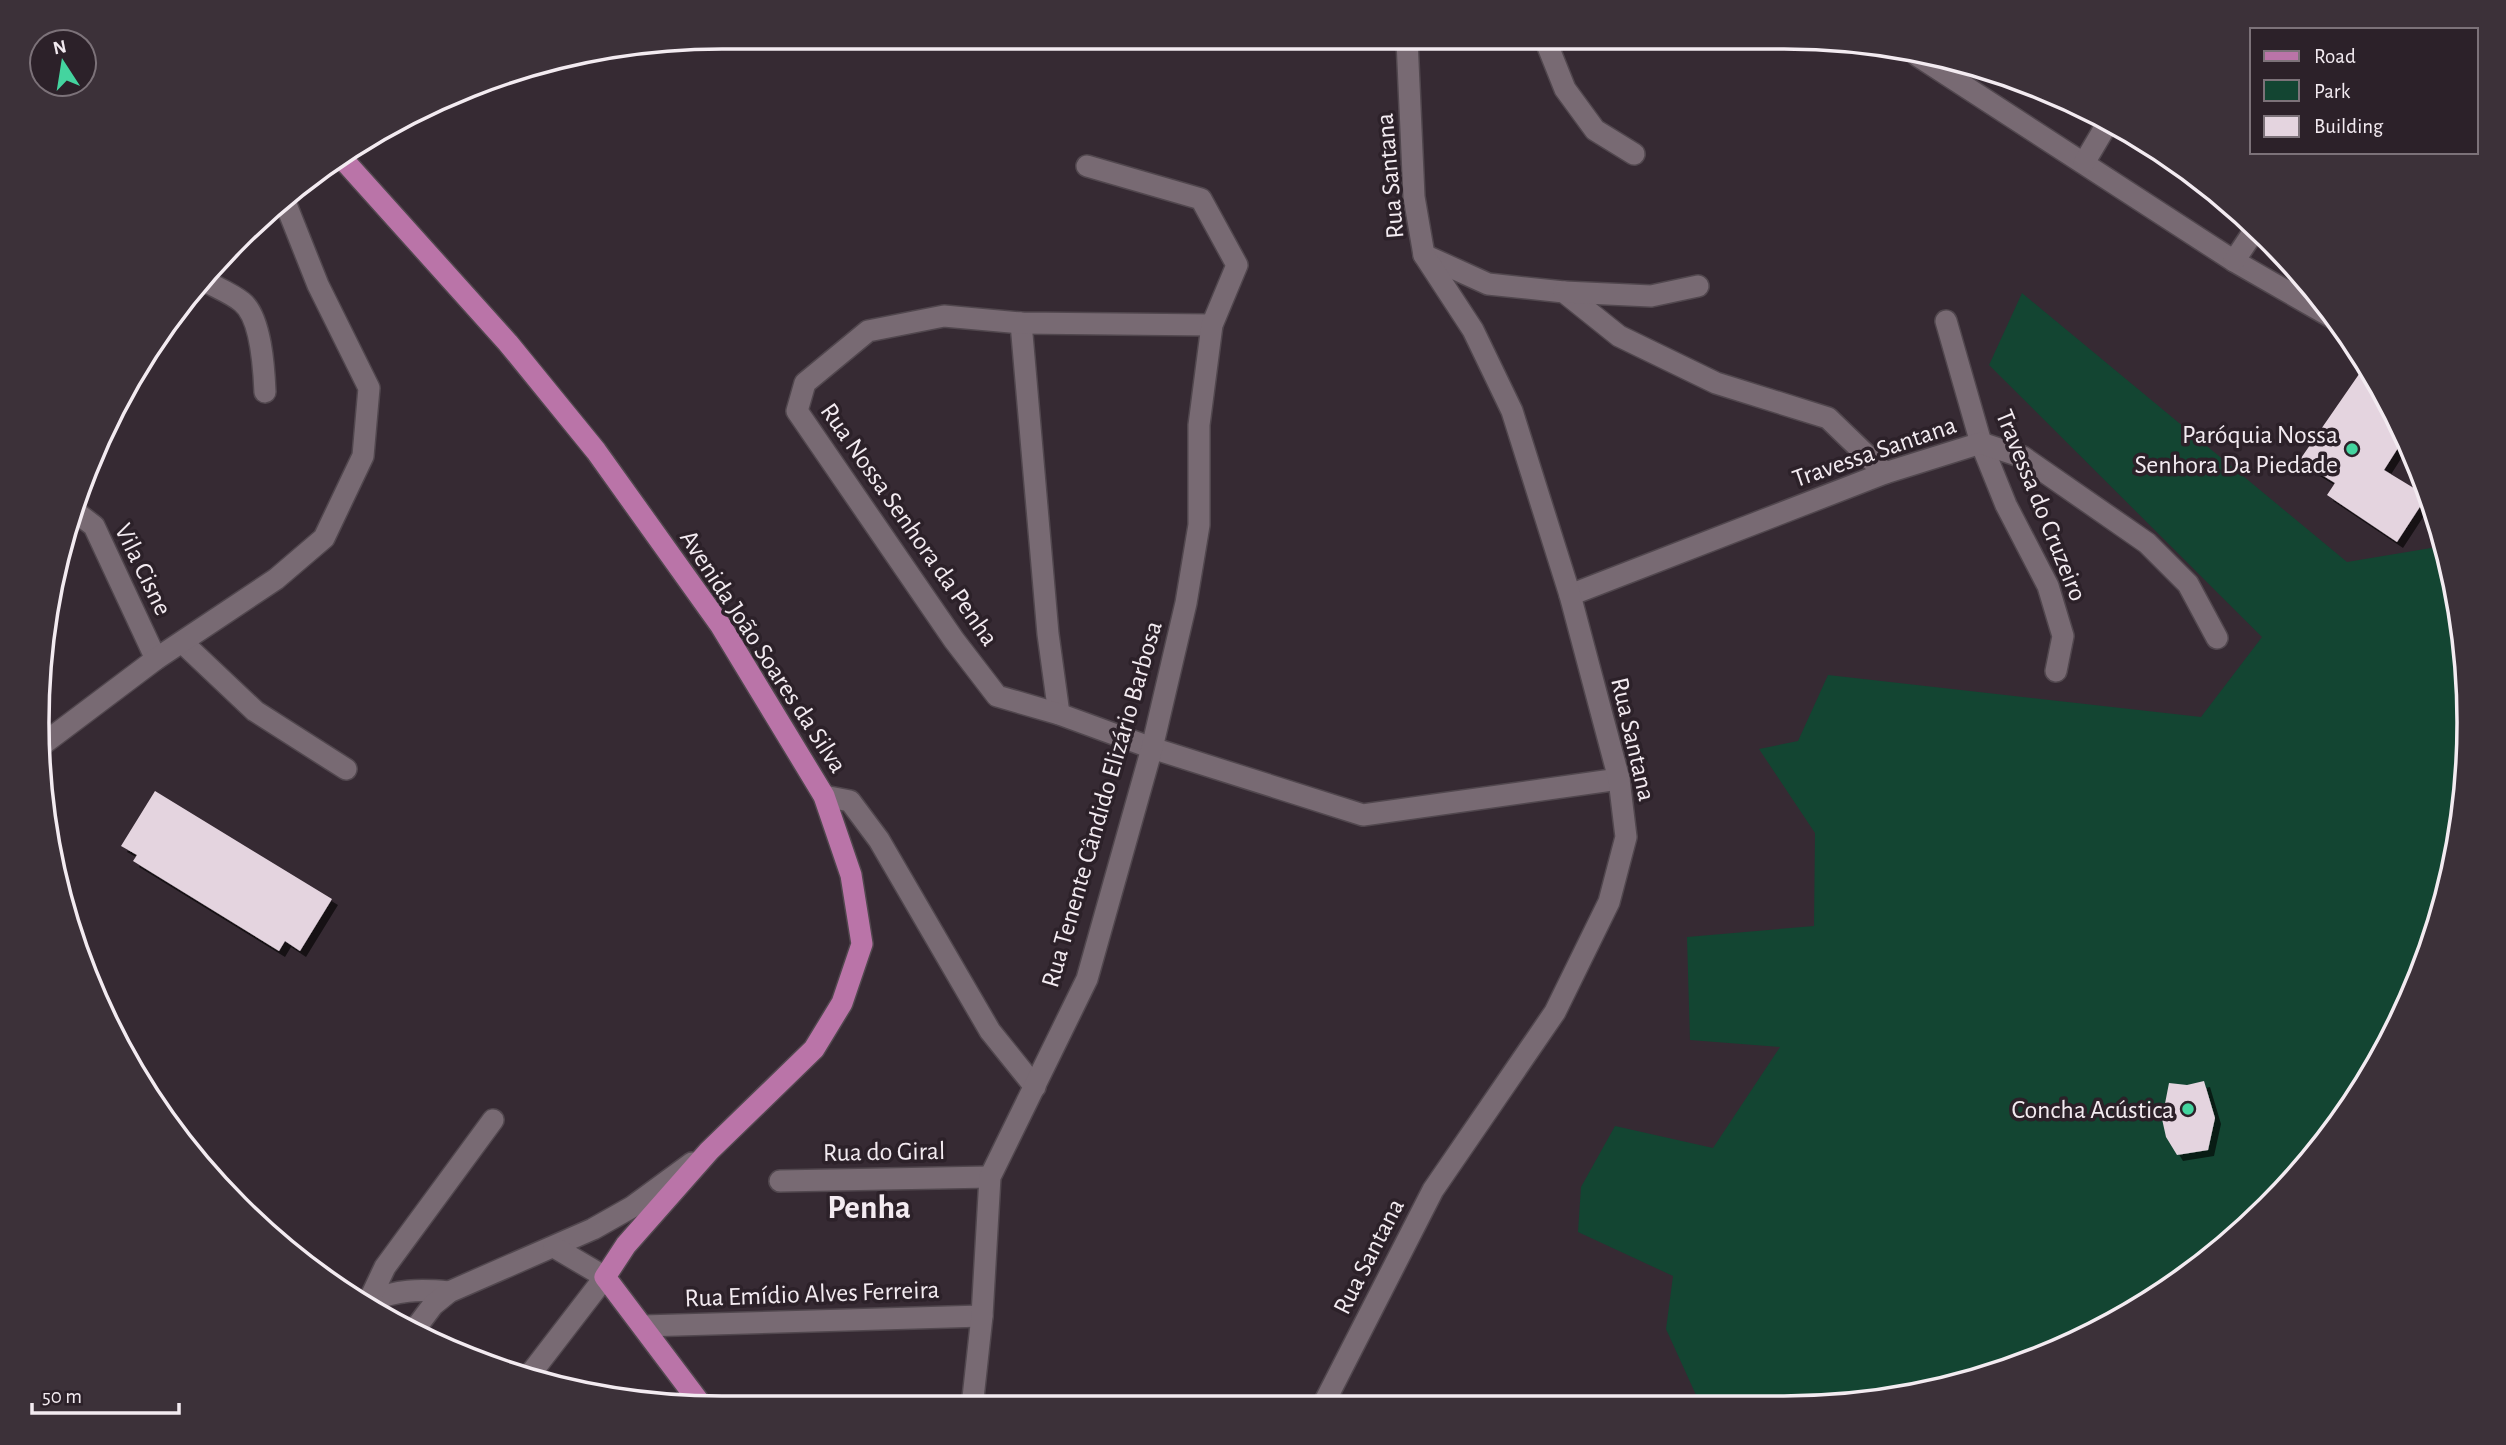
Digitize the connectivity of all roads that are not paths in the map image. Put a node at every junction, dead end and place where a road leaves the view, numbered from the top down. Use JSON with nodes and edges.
{"nodes":[{"id":1,"x":1407,"y":49,"type":"edge"},
{"id":2,"x":1549,"y":49,"type":"edge"},
{"id":3,"x":1937,"y":67,"type":"edge"},
{"id":4,"x":2103,"y":130,"type":"edge"},
{"id":5,"x":1634,"y":154,"type":"dead end"},
{"id":6,"x":2084,"y":163,"type":"junction"},
{"id":7,"x":347,"y":164,"type":"edge"},
{"id":8,"x":1087,"y":166,"type":"dead end"},
{"id":9,"x":288,"y":208,"type":"edge"},
{"id":10,"x":2250,"y":237,"type":"edge"},
{"id":11,"x":1424,"y":255,"type":"junction"},
{"id":12,"x":2235,"y":261,"type":"junction"},
{"id":13,"x":211,"y":284,"type":"edge"},
{"id":14,"x":1698,"y":286,"type":"dead end"},
{"id":15,"x":1564,"y":292,"type":"junction"},
{"id":16,"x":2313,"y":306,"type":"edge"},
{"id":17,"x":1946,"y":321,"type":"dead end"},
{"id":18,"x":1021,"y":323,"type":"junction"},
{"id":19,"x":1212,"y":324,"type":"junction"},
{"id":20,"x":265,"y":392,"type":"dead end"},
{"id":21,"x":1980,"y":443,"type":"junction"},
{"id":22,"x":1885,"y":473,"type":"junction"},
{"id":23,"x":82,"y":517,"type":"edge"},
{"id":24,"x":1570,"y":595,"type":"junction"},
{"id":25,"x":2217,"y":638,"type":"dead end"},
{"id":26,"x":183,"y":643,"type":"junction"},
{"id":27,"x":156,"y":659,"type":"junction"},
{"id":28,"x":2056,"y":671,"type":"dead end"},
{"id":29,"x":1059,"y":714,"type":"junction"},
{"id":30,"x":49,"y":739,"type":"edge"},
{"id":31,"x":1152,"y":748,"type":"junction"},
{"id":32,"x":346,"y":769,"type":"dead end"},
{"id":33,"x":1619,"y":779,"type":"junction"},
{"id":34,"x":824,"y":796,"type":"junction"},
{"id":35,"x":1035,"y":1087,"type":"junction"},
{"id":36,"x":493,"y":1120,"type":"dead end"},
{"id":37,"x":709,"y":1151,"type":"junction"},
{"id":38,"x":990,"y":1177,"type":"junction"},
{"id":39,"x":780,"y":1181,"type":"dead end"},
{"id":40,"x":554,"y":1247,"type":"junction"},
{"id":41,"x":605,"y":1277,"type":"junction"},
{"id":42,"x":449,"y":1292,"type":"junction"},
{"id":43,"x":370,"y":1296,"type":"edge"},
{"id":44,"x":376,"y":1300,"type":"edge"},
{"id":45,"x":982,"y":1316,"type":"junction"},
{"id":46,"x":419,"y":1324,"type":"edge"},
{"id":47,"x":643,"y":1326,"type":"junction"},
{"id":48,"x":534,"y":1369,"type":"edge"},
{"id":49,"x":694,"y":1395,"type":"edge"},
{"id":50,"x":973,"y":1396,"type":"edge"},
{"id":51,"x":1328,"y":1396,"type":"edge"}],
"edges":[{"from":1,"to":11,"type":"street","name":"Rua Santana"},
{"from":2,"to":5,"type":"street"},
{"from":3,"to":6,"type":"street"},
{"from":4,"to":6,"type":"street"},
{"from":6,"to":12,"type":"street"},
{"from":7,"to":34,"type":"main road","name":"Avenida João Soares da Silva"},
{"from":8,"to":19,"type":"street","name":"Rua Tenente Cândido Elizário Barbosa"},
{"from":9,"to":26,"type":"street"},
{"from":10,"to":12,"type":"street"},
{"from":11,"to":15,"type":"street"},
{"from":11,"to":24,"type":"street","name":"Rua Santana"},
{"from":12,"to":16,"type":"street"},
{"from":13,"to":20,"type":"street"},
{"from":14,"to":15,"type":"street"},
{"from":15,"to":22,"type":"street"},
{"from":17,"to":21,"type":"street","name":"Travessa do Cruzeiro"},
{"from":18,"to":19,"type":"street","name":"Rua Nossa Senhora da Penha"},
{"from":18,"to":29,"type":"street"},
{"from":18,"to":29,"type":"street","name":"Rua Nossa Senhora da Penha"},
{"from":19,"to":31,"type":"street","name":"Rua Tenente Cândido Elizário Barbosa"},
{"from":21,"to":22,"type":"street","name":"Travessa Santana"},
{"from":21,"to":25,"type":"street","name":"Travessa Santana"},
{"from":21,"to":28,"type":"street","name":"Travessa do Cruzeiro"},
{"from":22,"to":24,"type":"street","name":"Travessa Santana"},
{"from":23,"to":27,"type":"street","name":"Vila Cisne"},
{"from":24,"to":33,"type":"street","name":"Rua Santana"},
{"from":26,"to":27,"type":"street"},
{"from":26,"to":32,"type":"street"},
{"from":27,"to":30,"type":"street"},
{"from":29,"to":31,"type":"street","name":"Rua Nossa Senhora da Penha"},
{"from":31,"to":33,"type":"street","name":"Rua Nossa Senhora da Penha"},
{"from":31,"to":35,"type":"street","name":"Rua Tenente Cândido Elizário Barbosa"},
{"from":33,"to":51,"type":"street","name":"Rua Santana"},
{"from":34,"to":35,"type":"street"},
{"from":34,"to":37,"type":"main road","name":"Avenida João Soares da Silva"},
{"from":35,"to":38,"type":"street","name":"Rua Tenente Cândido Elizário Barbosa"},
{"from":36,"to":43,"type":"street"},
{"from":37,"to":40,"type":"street"},
{"from":37,"to":41,"type":"main road","name":"Avenida João Soares da Silva"},
{"from":38,"to":39,"type":"street","name":"Rua do Giral"},
{"from":38,"to":45,"type":"street","name":"Rua Tenente Cândido Elizário Barbosa"},
{"from":40,"to":41,"type":"street"},
{"from":40,"to":42,"type":"street"},
{"from":41,"to":47,"type":"main road"},
{"from":41,"to":48,"type":"street","name":"Avenida João Soares da Silva"},
{"from":42,"to":44,"type":"street"},
{"from":42,"to":46,"type":"street"},
{"from":45,"to":47,"type":"street","name":"Rua Emídio Alves Ferreira"},
{"from":45,"to":50,"type":"street","name":"Rua Tenente Cândido Elizário Barbosa"},
{"from":47,"to":49,"type":"main road"}]}
